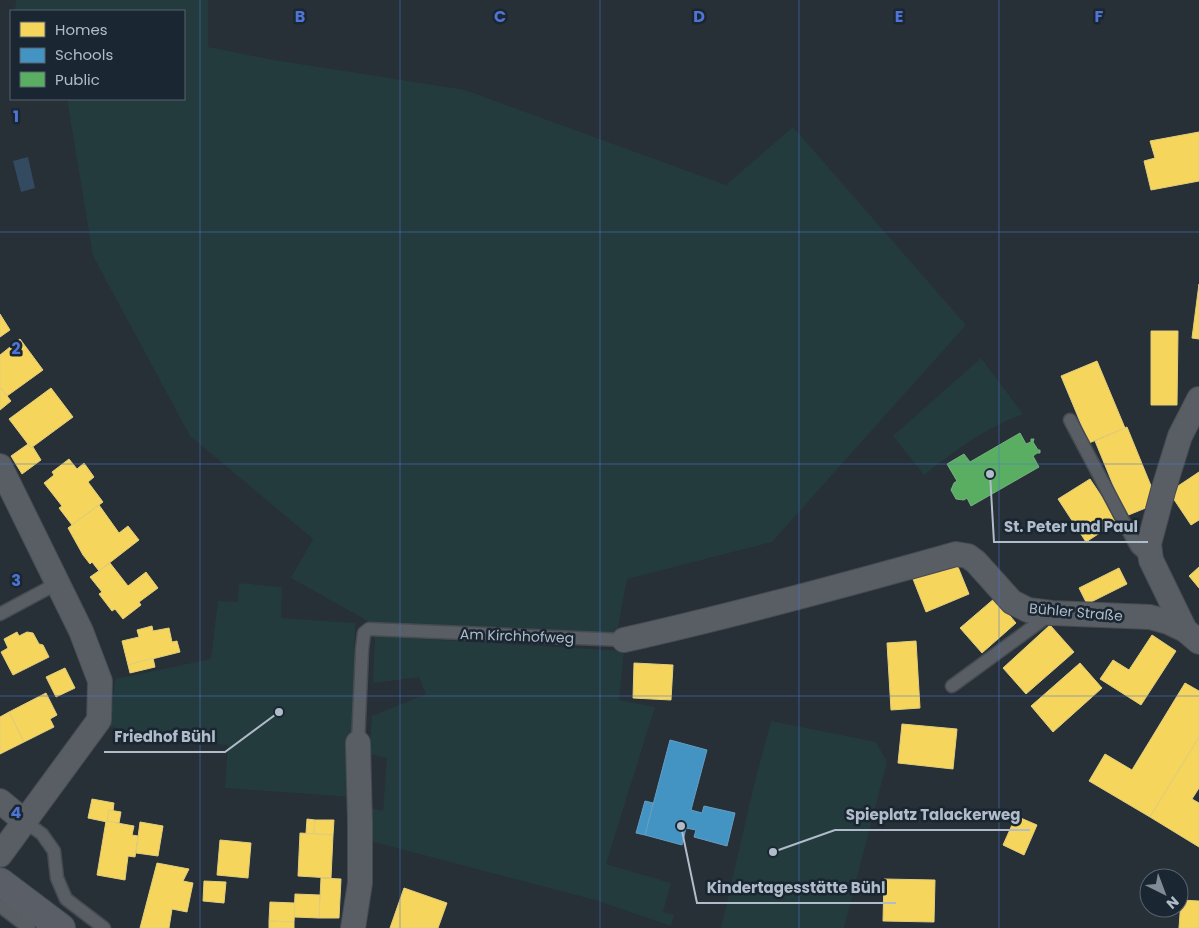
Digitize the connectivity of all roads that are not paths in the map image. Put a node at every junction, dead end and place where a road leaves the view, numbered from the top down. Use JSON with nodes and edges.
{"nodes":[{"id":1,"x":1199,"y":399,"type":"edge"},
{"id":2,"x":1070,"y":420,"type":"dead end"},
{"id":3,"x":0,"y":466,"type":"edge"},
{"id":4,"x":956,"y":554,"type":"joint"},
{"id":5,"x":1151,"y":560,"type":"junction"},
{"id":6,"x":58,"y":583,"type":"junction"},
{"id":7,"x":1052,"y":613,"type":"junction"},
{"id":8,"x":0,"y":614,"type":"edge"},
{"id":9,"x":1192,"y":636,"type":"edge"},
{"id":10,"x":624,"y":640,"type":"joint"},
{"id":11,"x":952,"y":686,"type":"dead end"},
{"id":12,"x":358,"y":743,"type":"joint"},
{"id":13,"x":0,"y":801,"type":"edge"},
{"id":14,"x":24,"y":821,"type":"junction"},
{"id":15,"x":0,"y":855,"type":"edge"},
{"id":16,"x":0,"y":882,"type":"edge"},
{"id":17,"x":0,"y":906,"type":"edge"},
{"id":18,"x":29,"y":928,"type":"edge"},
{"id":19,"x":61,"y":928,"type":"edge"},
{"id":20,"x":104,"y":928,"type":"edge"},
{"id":21,"x":352,"y":928,"type":"edge"}],
"edges":[{"from":1,"to":5,"type":"street","name":"Bühler Straße"},
{"from":2,"to":5,"type":"lane","name":"Bühler Straße"},
{"from":3,"to":6,"type":"street"},
{"from":4,"to":7,"type":"street","name":"Bühler Straße"},
{"from":4,"to":10,"type":"street","name":"Am Kirchhofweg"},
{"from":5,"to":9,"type":"street","name":"Bühler Straße"},
{"from":6,"to":8,"type":"lane"},
{"from":6,"to":14,"type":"street"},
{"from":7,"to":9,"type":"street","name":"Bühler Straße"},
{"from":7,"to":11,"type":"lane"},
{"from":10,"to":12,"type":"lane","name":"Am Kirchhofweg"},
{"from":12,"to":21,"type":"street","name":"Am Kirchhofweg"},
{"from":13,"to":14,"type":"street"},
{"from":14,"to":15,"type":"street"},
{"from":14,"to":20,"type":"lane"},
{"from":16,"to":19,"type":"main road"},
{"from":17,"to":18,"type":"lane"}]}
